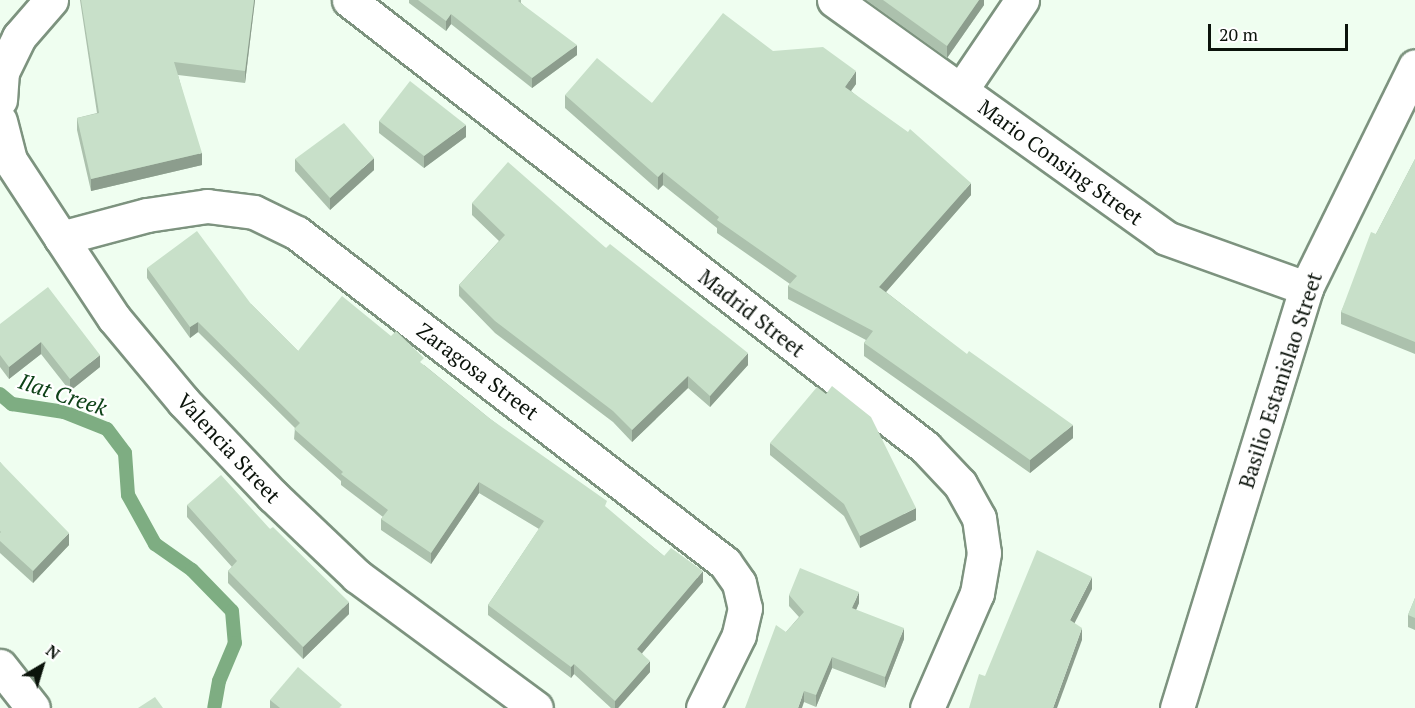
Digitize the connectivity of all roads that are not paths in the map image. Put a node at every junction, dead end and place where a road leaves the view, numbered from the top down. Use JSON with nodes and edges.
{"nodes":[{"id":1,"x":51,"y":0,"type":"edge"},
{"id":2,"x":349,"y":0,"type":"edge"},
{"id":3,"x":834,"y":0,"type":"edge"},
{"id":4,"x":1022,"y":0,"type":"edge"},
{"id":5,"x":1415,"y":66,"type":"edge"},
{"id":6,"x":961,"y":90,"type":"junction"},
{"id":7,"x":0,"y":94,"type":"edge"},
{"id":8,"x":0,"y":100,"type":"edge"},
{"id":9,"x":0,"y":121,"type":"edge"},
{"id":10,"x":61,"y":238,"type":"junction"},
{"id":11,"x":1306,"y":288,"type":"junction"},
{"id":12,"x":0,"y":666,"type":"edge"},
{"id":13,"x":33,"y":708,"type":"edge"},
{"id":14,"x":536,"y":708,"type":"edge"},
{"id":15,"x":703,"y":708,"type":"edge"},
{"id":16,"x":927,"y":708,"type":"edge"},
{"id":17,"x":1177,"y":708,"type":"edge"}],
"edges":[{"from":1,"to":7,"type":"street"},
{"from":2,"to":16,"type":"street","name":"Madrid Street"},
{"from":3,"to":6,"type":"street","name":"Mario Consing Street"},
{"from":4,"to":6,"type":"street"},
{"from":5,"to":11,"type":"street","name":"Basilio Estanislao Street"},
{"from":6,"to":11,"type":"street","name":"Mario Consing Street"},
{"from":7,"to":8,"type":"street"},
{"from":9,"to":10,"type":"street","name":"Valencia Street"},
{"from":10,"to":14,"type":"street","name":"Valencia Street"},
{"from":10,"to":15,"type":"street","name":"Zaragosa Street"},
{"from":11,"to":17,"type":"street","name":"Basilio Estanislao Street"},
{"from":12,"to":13,"type":"street"}]}
